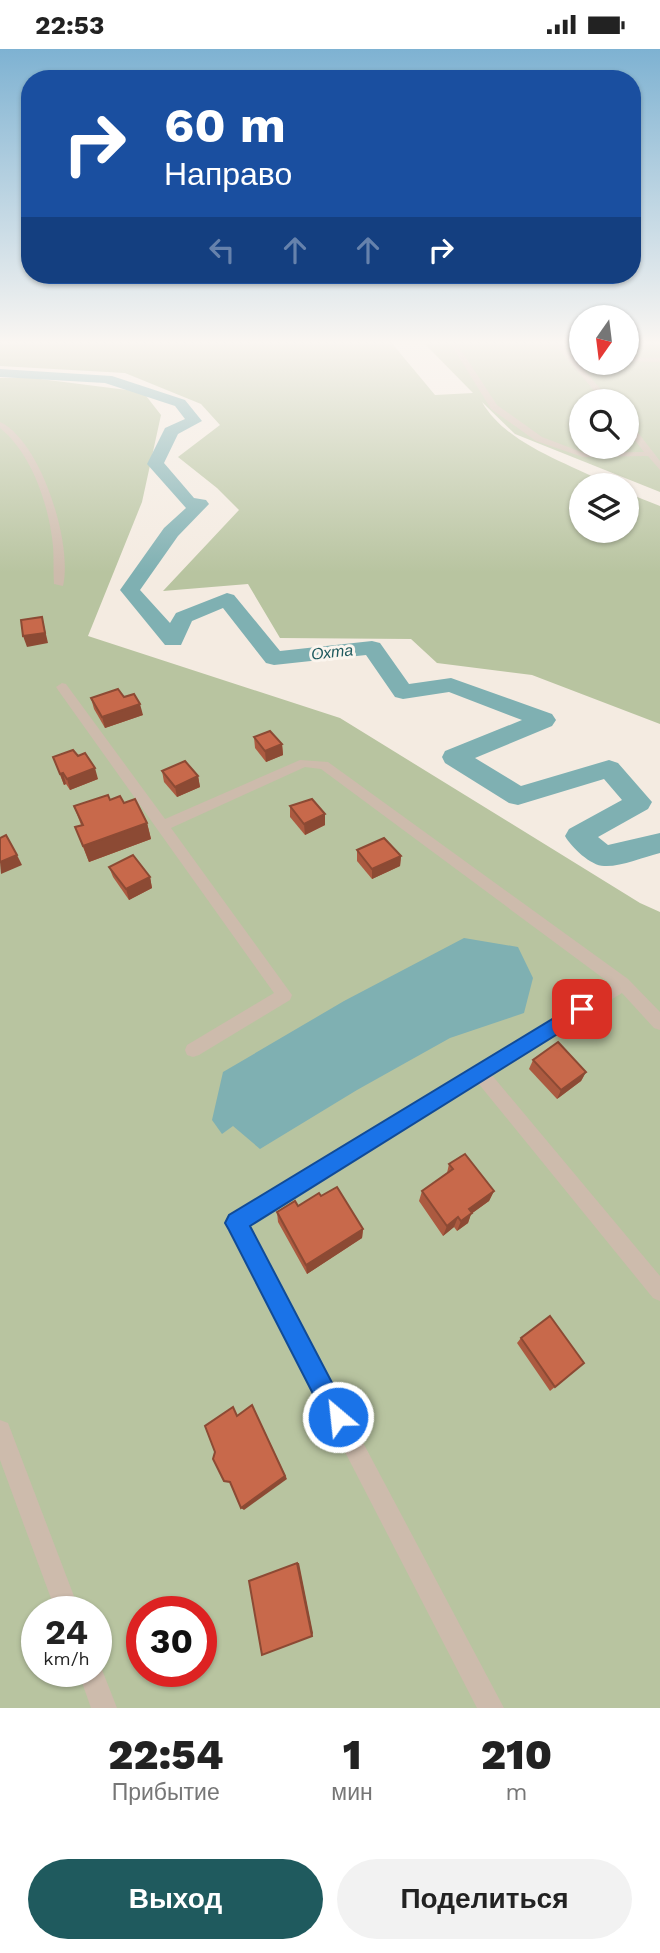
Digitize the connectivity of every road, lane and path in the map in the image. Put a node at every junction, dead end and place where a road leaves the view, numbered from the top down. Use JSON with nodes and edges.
{"nodes":[{"id":1,"x":510,"y":418,"type":"edge"},
{"id":2,"x":0,"y":424,"type":"edge"},
{"id":3,"x":639,"y":438,"type":"edge"},
{"id":4,"x":649,"y":454,"type":"junction"},
{"id":5,"x":660,"y":467,"type":"edge"},
{"id":6,"x":58,"y":584,"type":"dead end"},
{"id":7,"x":62,"y":687,"type":"dead end"},
{"id":8,"x":164,"y":825,"type":"junction"},
{"id":9,"x":622,"y":984,"type":"junction"},
{"id":10,"x":660,"y":1023,"type":"edge"},
{"id":11,"x":193,"y":1050,"type":"dead end"},
{"id":12,"x":479,"y":1072,"type":"junction"},
{"id":13,"x":660,"y":1291,"type":"edge"},
{"id":14,"x":0,"y":1431,"type":"edge"},
{"id":15,"x":62,"y":1596,"type":"edge"},
{"id":16,"x":95,"y":1687,"type":"edge"},
{"id":17,"x":100,"y":1706,"type":"edge"},
{"id":18,"x":491,"y":1708,"type":"edge"}],
"edges":[{"from":1,"to":4,"type":"street"},
{"from":2,"to":6,"type":"street"},
{"from":3,"to":4,"type":"street"},
{"from":4,"to":5,"type":"street"},
{"from":7,"to":8,"type":"street"},
{"from":8,"to":9,"type":"street"},
{"from":8,"to":11,"type":"street"},
{"from":9,"to":10,"type":"street"},
{"from":9,"to":12,"type":"street"},
{"from":12,"to":13,"type":"street"},
{"from":12,"to":18,"type":"street"},
{"from":14,"to":15,"type":"street"},
{"from":16,"to":17,"type":"street"}]}
